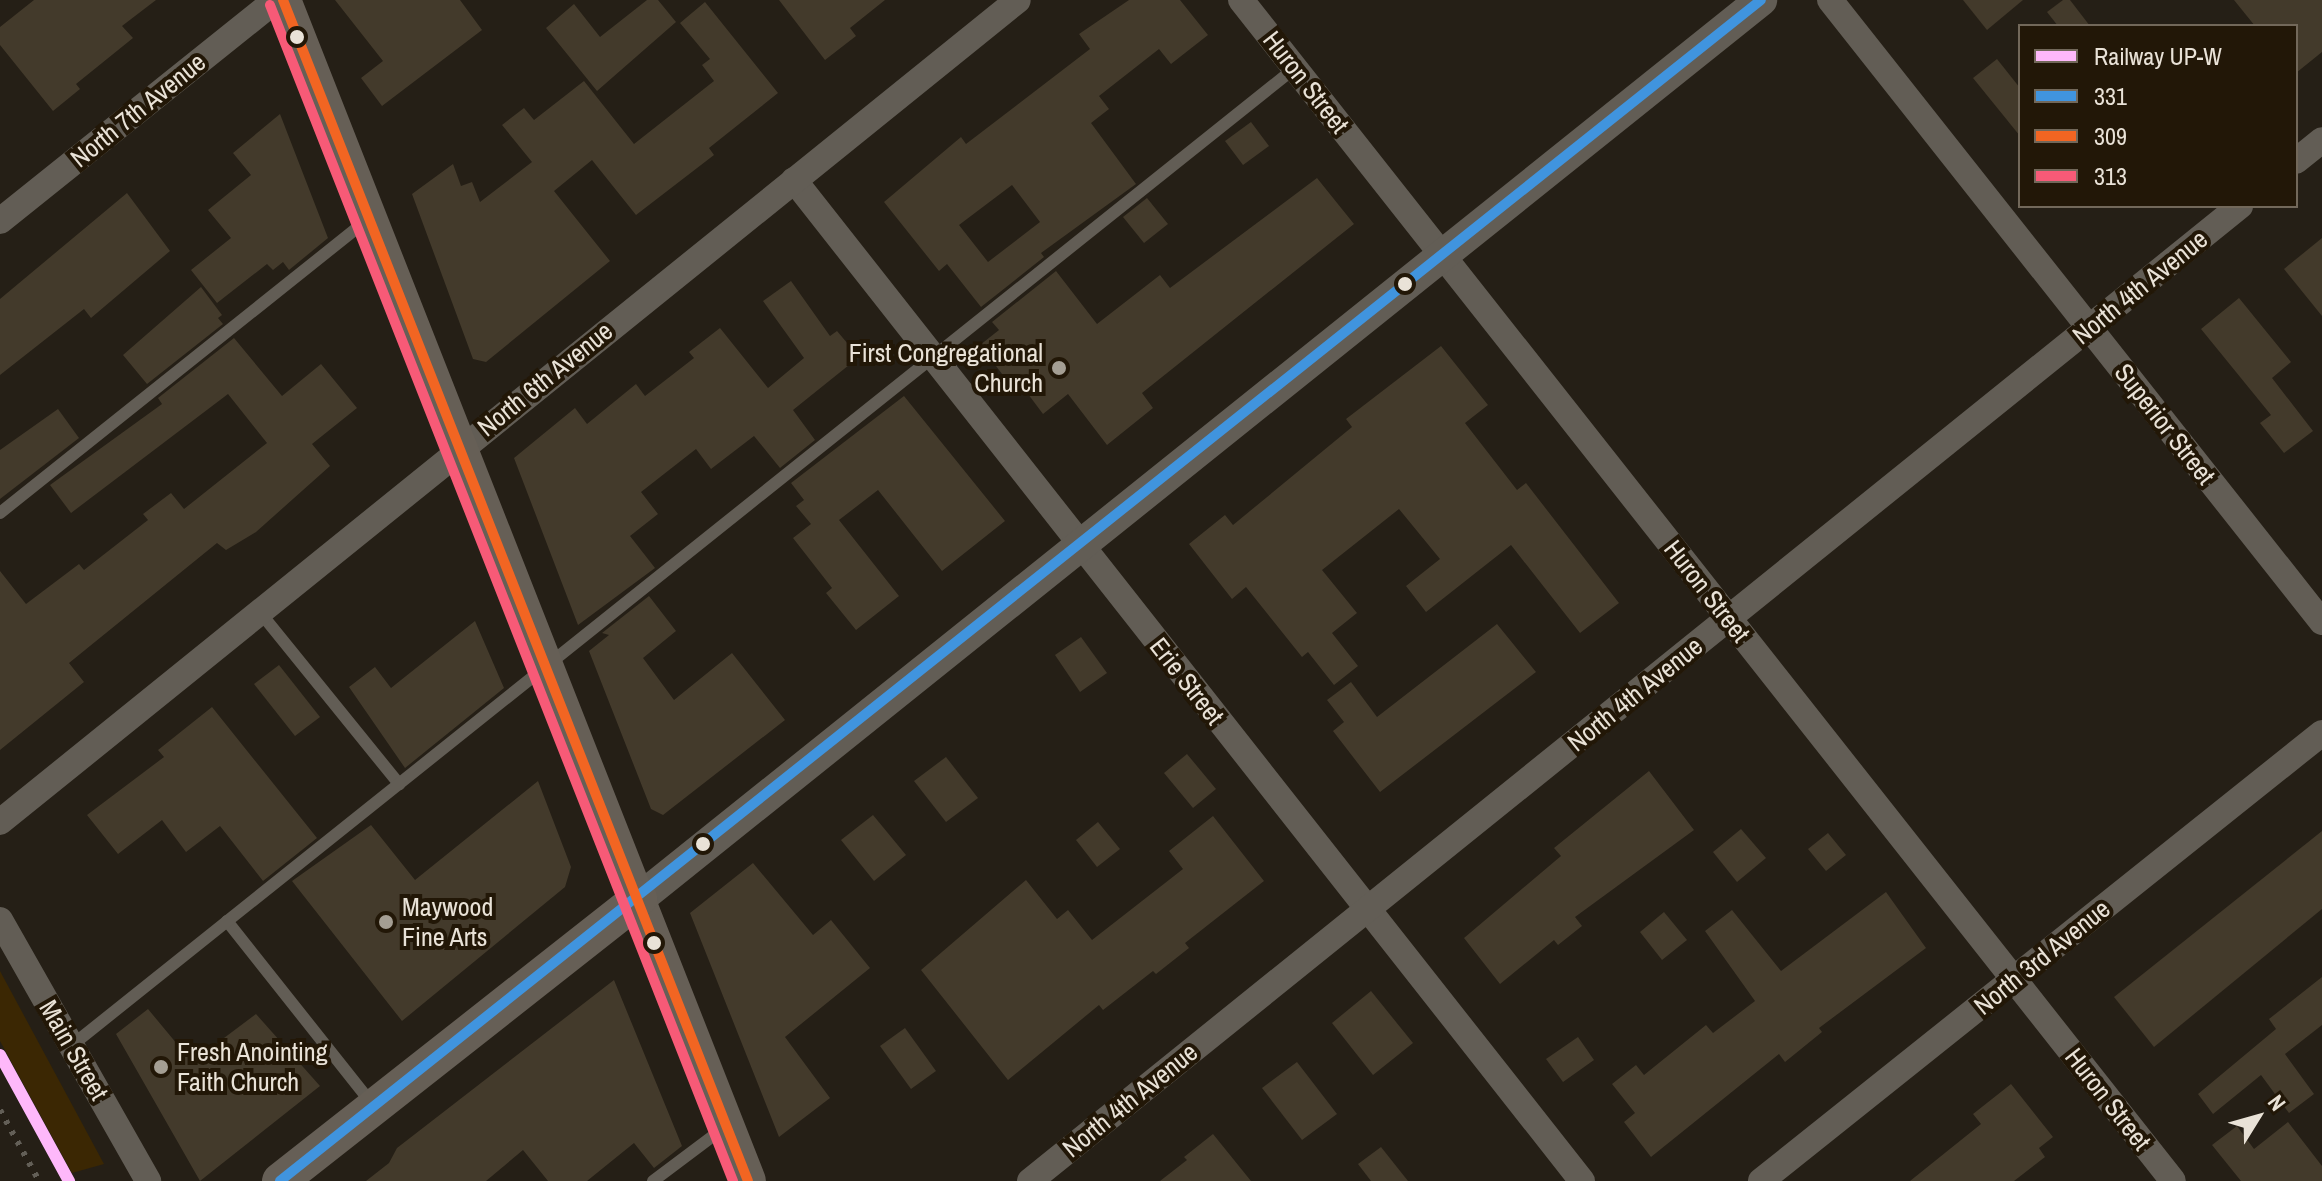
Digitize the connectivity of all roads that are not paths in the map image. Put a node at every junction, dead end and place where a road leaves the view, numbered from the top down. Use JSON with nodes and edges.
{"nodes":[{"id":1,"x":276,"y":0,"type":"edge"},
{"id":2,"x":283,"y":0,"type":"edge"},
{"id":3,"x":1018,"y":0,"type":"edge"},
{"id":4,"x":1241,"y":0,"type":"edge"},
{"id":5,"x":1761,"y":0,"type":"edge"},
{"id":6,"x":1830,"y":0,"type":"edge"},
{"id":7,"x":1295,"y":68,"type":"junction"},
{"id":8,"x":2322,"y":140,"type":"edge"},
{"id":9,"x":2298,"y":159,"type":"edge"},
{"id":10,"x":794,"y":180,"type":"junction"},
{"id":11,"x":2238,"y":208,"type":"edge"},
{"id":12,"x":368,"y":219,"type":"junction"},
{"id":13,"x":0,"y":221,"type":"edge"},
{"id":14,"x":1443,"y":256,"type":"junction"},
{"id":15,"x":2089,"y":328,"type":"junction"},
{"id":16,"x":933,"y":358,"type":"junction"},
{"id":17,"x":458,"y":448,"type":"junction"},
{"id":18,"x":0,"y":513,"type":"edge"},
{"id":19,"x":1080,"y":545,"type":"junction"},
{"id":20,"x":259,"y":611,"type":"junction"},
{"id":21,"x":1729,"y":618,"type":"junction"},
{"id":22,"x":2322,"y":622,"type":"edge"},
{"id":23,"x":543,"y":669,"type":"junction"},
{"id":24,"x":2322,"y":733,"type":"edge"},
{"id":25,"x":399,"y":784,"type":"junction"},
{"id":26,"x":0,"y":822,"type":"edge"},
{"id":27,"x":639,"y":899,"type":"junction"},
{"id":28,"x":1367,"y":909,"type":"junction"},
{"id":29,"x":0,"y":920,"type":"edge"},
{"id":30,"x":227,"y":921,"type":"junction"},
{"id":31,"x":2014,"y":979,"type":"junction"},
{"id":32,"x":71,"y":1046,"type":"junction"},
{"id":33,"x":374,"y":1106,"type":"junction"},
{"id":34,"x":727,"y":1125,"type":"junction"},
{"id":35,"x":148,"y":1181,"type":"edge"},
{"id":36,"x":280,"y":1181,"type":"edge"},
{"id":37,"x":653,"y":1181,"type":"edge"},
{"id":38,"x":748,"y":1181,"type":"edge"},
{"id":39,"x":1030,"y":1181,"type":"edge"},
{"id":40,"x":1582,"y":1181,"type":"edge"},
{"id":41,"x":1761,"y":1181,"type":"edge"},
{"id":42,"x":2173,"y":1181,"type":"edge"}],
"edges":[{"from":1,"to":13,"type":"street","name":"North 7th Avenue"},
{"from":2,"to":12,"type":"main road"},
{"from":3,"to":10,"type":"street","name":"North 6th Avenue"},
{"from":4,"to":7,"type":"street","name":"Huron Street"},
{"from":5,"to":14,"type":"street"},
{"from":6,"to":15,"type":"street","name":"Superior Street"},
{"from":7,"to":14,"type":"street","name":"Huron Street"},
{"from":7,"to":16,"type":"lane"},
{"from":8,"to":9,"type":"street"},
{"from":10,"to":16,"type":"street","name":"Erie Street"},
{"from":10,"to":17,"type":"street","name":"North 6th Avenue"},
{"from":11,"to":15,"type":"street","name":"North 4th Avenue"},
{"from":12,"to":17,"type":"main road"},
{"from":12,"to":18,"type":"lane"},
{"from":14,"to":19,"type":"street"},
{"from":14,"to":21,"type":"street","name":"Huron Street"},
{"from":15,"to":21,"type":"street","name":"North 4th Avenue"},
{"from":15,"to":22,"type":"street","name":"Superior Street"},
{"from":16,"to":19,"type":"street","name":"Erie Street"},
{"from":16,"to":23,"type":"lane"},
{"from":17,"to":20,"type":"street","name":"North 6th Avenue"},
{"from":17,"to":23,"type":"main road"},
{"from":19,"to":27,"type":"street"},
{"from":19,"to":28,"type":"street","name":"Erie Street"},
{"from":20,"to":25,"type":"lane"},
{"from":20,"to":26,"type":"street","name":"North 6th Avenue"},
{"from":21,"to":28,"type":"street","name":"North 4th Avenue"},
{"from":21,"to":31,"type":"street","name":"Huron Street"},
{"from":23,"to":25,"type":"lane"},
{"from":23,"to":27,"type":"main road"},
{"from":24,"to":31,"type":"street","name":"North 3rd Avenue"},
{"from":25,"to":30,"type":"lane"},
{"from":27,"to":33,"type":"main road"},
{"from":27,"to":34,"type":"main road"},
{"from":28,"to":39,"type":"street","name":"North 4th Avenue"},
{"from":28,"to":40,"type":"street","name":"Erie Street"},
{"from":29,"to":32,"type":"street","name":"Main Street"},
{"from":30,"to":32,"type":"lane"},
{"from":30,"to":33,"type":"lane"},
{"from":31,"to":41,"type":"street","name":"North 3rd Avenue"},
{"from":31,"to":42,"type":"street","name":"Huron Street"},
{"from":32,"to":35,"type":"street","name":"Main Street"},
{"from":33,"to":36,"type":"main road"},
{"from":34,"to":37,"type":"lane"},
{"from":34,"to":38,"type":"main road"}]}
